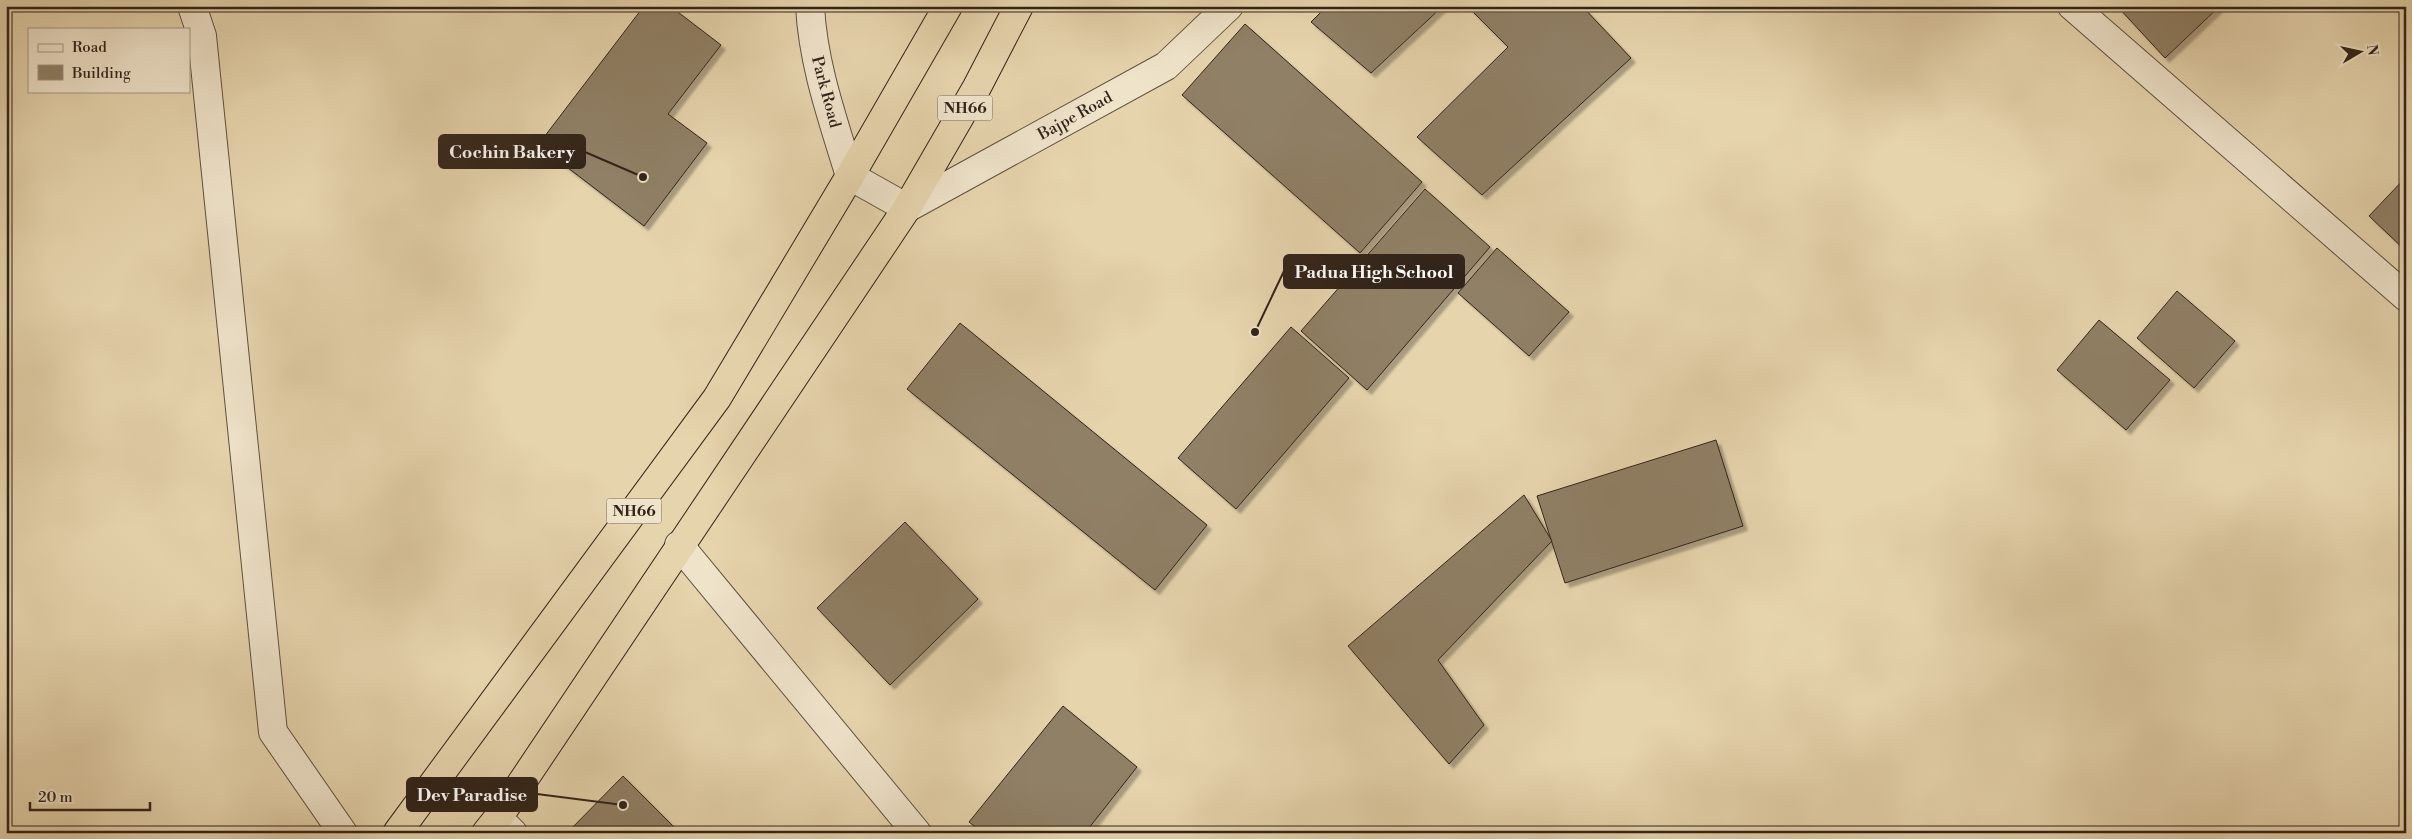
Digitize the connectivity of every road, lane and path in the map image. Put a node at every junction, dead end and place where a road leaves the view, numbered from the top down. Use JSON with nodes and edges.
{"nodes":[{"id":1,"x":192,"y":6,"type":"edge"},
{"id":2,"x":810,"y":6,"type":"edge"},
{"id":3,"x":948,"y":6,"type":"edge"},
{"id":4,"x":1019,"y":6,"type":"edge"},
{"id":5,"x":1229,"y":6,"type":"edge"},
{"id":6,"x":2072,"y":6,"type":"edge"},
{"id":7,"x":850,"y":176,"type":"junction"},
{"id":8,"x":907,"y":208,"type":"junction"},
{"id":9,"x":2406,"y":297,"type":"edge"},
{"id":10,"x":680,"y":545,"type":"junction"},
{"id":11,"x":499,"y":828,"type":"edge"},
{"id":12,"x":343,"y":833,"type":"edge"},
{"id":13,"x":397,"y":833,"type":"edge"},
{"id":14,"x":917,"y":833,"type":"edge"}],
"edges":[{"from":1,"to":12,"type":"street"},
{"from":2,"to":7,"type":"street","name":"Park Road"},
{"from":3,"to":7,"type":"highway","number":"NH66"},
{"from":4,"to":8,"type":"highway","number":"NH66"},
{"from":5,"to":8,"type":"street","name":"Bajpe Road"},
{"from":6,"to":9,"type":"street"},
{"from":7,"to":8,"type":"street"},
{"from":7,"to":13,"type":"highway","number":"NH66"},
{"from":8,"to":10,"type":"highway","number":"NH66"},
{"from":10,"to":11,"type":"highway","number":"NH66"},
{"from":10,"to":14,"type":"street"}]}
